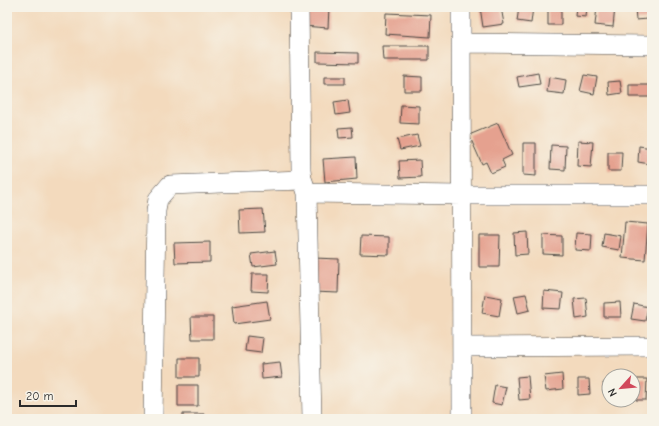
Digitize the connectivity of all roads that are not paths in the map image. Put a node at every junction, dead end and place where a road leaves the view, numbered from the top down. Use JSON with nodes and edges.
{"nodes":[{"id":1,"x":299,"y":7,"type":"edge"},
{"id":2,"x":461,"y":7,"type":"edge"},
{"id":3,"x":461,"y":43,"type":"junction"},
{"id":4,"x":652,"y":45,"type":"edge"},
{"id":5,"x":305,"y":187,"type":"junction"},
{"id":6,"x":462,"y":195,"type":"junction"},
{"id":7,"x":652,"y":195,"type":"edge"},
{"id":8,"x":652,"y":346,"type":"edge"},
{"id":9,"x":462,"y":347,"type":"junction"},
{"id":10,"x":153,"y":419,"type":"edge"},
{"id":11,"x":312,"y":419,"type":"edge"},
{"id":12,"x":462,"y":419,"type":"edge"}],
"edges":[{"from":1,"to":5,"type":"street"},
{"from":2,"to":3,"type":"street"},
{"from":3,"to":4,"type":"street"},
{"from":3,"to":6,"type":"street"},
{"from":5,"to":6,"type":"street"},
{"from":5,"to":10,"type":"street"},
{"from":5,"to":11,"type":"street"},
{"from":6,"to":7,"type":"street"},
{"from":6,"to":9,"type":"street"},
{"from":8,"to":9,"type":"street"},
{"from":9,"to":12,"type":"street"}]}
